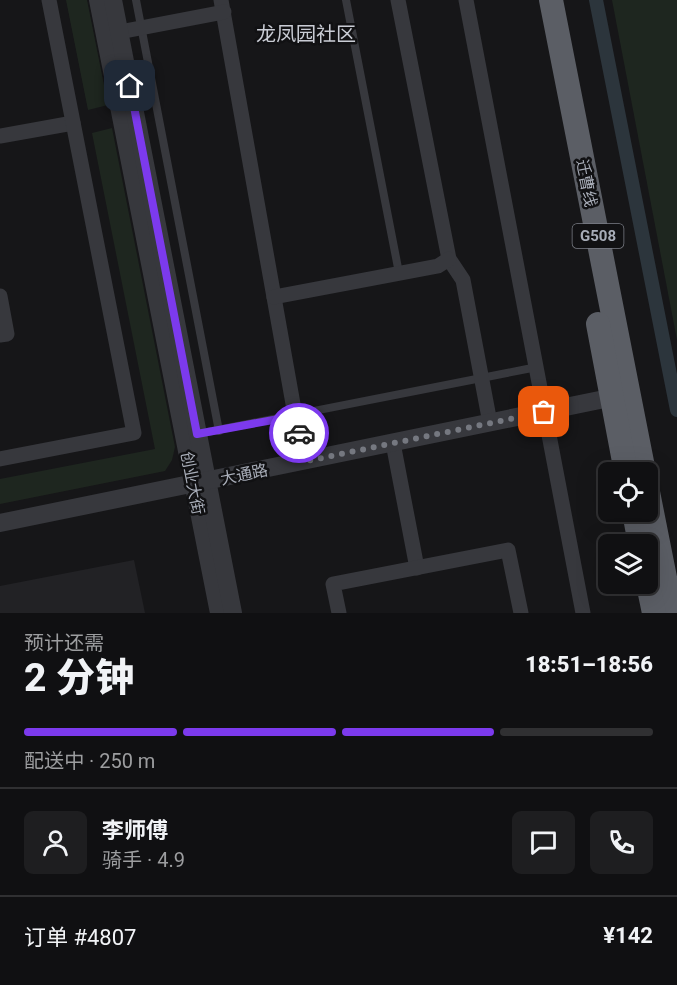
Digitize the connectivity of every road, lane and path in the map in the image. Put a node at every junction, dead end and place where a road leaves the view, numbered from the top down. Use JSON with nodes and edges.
{"nodes":[{"id":1,"x":49,"y":0,"type":"edge"},
{"id":2,"x":98,"y":0,"type":"edge"},
{"id":3,"x":113,"y":0,"type":"edge"},
{"id":4,"x":136,"y":0,"type":"edge"},
{"id":5,"x":346,"y":0,"type":"edge"},
{"id":6,"x":398,"y":0,"type":"edge"},
{"id":7,"x":466,"y":0,"type":"edge"},
{"id":8,"x":537,"y":0,"type":"edge"},
{"id":9,"x":551,"y":0,"type":"edge"},
{"id":10,"x":223,"y":10,"type":"edge"},
{"id":11,"x":142,"y":31,"type":"junction"},
{"id":12,"x":113,"y":37,"type":"junction"},
{"id":13,"x":73,"y":123,"type":"junction"},
{"id":14,"x":0,"y":136,"type":"edge"},
{"id":15,"x":450,"y":259,"type":"junction"},
{"id":16,"x":399,"y":273,"type":"junction"},
{"id":17,"x":0,"y":296,"type":"edge"},
{"id":18,"x":274,"y":297,"type":"junction"},
{"id":19,"x":0,"y":335,"type":"edge"},
{"id":20,"x":537,"y":367,"type":"junction"},
{"id":21,"x":481,"y":378,"type":"junction"},
{"id":22,"x":620,"y":396,"type":"junction"},
{"id":23,"x":544,"y":412,"type":"junction"},
{"id":24,"x":295,"y":416,"type":"junction"},
{"id":25,"x":490,"y":423,"type":"junction"},
{"id":26,"x":219,"y":431,"type":"junction"},
{"id":27,"x":197,"y":434,"type":"junction"},
{"id":28,"x":390,"y":444,"type":"junction"},
{"id":29,"x":0,"y":459,"type":"edge"},
{"id":30,"x":307,"y":461,"type":"junction"},
{"id":31,"x":625,"y":462,"type":"edge"},
{"id":32,"x":641,"y":462,"type":"edge"},
{"id":33,"x":201,"y":484,"type":"junction"},
{"id":34,"x":654,"y":522,"type":"edge"},
{"id":35,"x":0,"y":523,"type":"edge"},
{"id":36,"x":413,"y":568,"type":"junction"},
{"id":37,"x":650,"y":594,"type":"edge"},
{"id":38,"x":219,"y":613,"type":"edge"},
{"id":39,"x":233,"y":613,"type":"edge"},
{"id":40,"x":339,"y":613,"type":"edge"},
{"id":41,"x":520,"y":613,"type":"edge"},
{"id":42,"x":583,"y":613,"type":"edge"},
{"id":43,"x":654,"y":613,"type":"edge"},
{"id":44,"x":672,"y":613,"type":"edge"}],
"edges":[{"from":1,"to":13,"type":"street"},
{"from":2,"to":12,"type":"street","name":"创业大街"},
{"from":3,"to":12,"type":"street","name":"创业大街"},
{"from":4,"to":11,"type":"lane"},
{"from":5,"to":16,"type":"lane"},
{"from":6,"to":15,"type":"street"},
{"from":7,"to":20,"type":"street"},
{"from":8,"to":22,"type":"highway","name":"迁曹线","number":"G508"},
{"from":9,"to":22,"type":"highway","name":"迁曹线","number":"G508"},
{"from":10,"to":11,"type":"street"},
{"from":10,"to":18,"type":"street"},
{"from":11,"to":12,"type":"street"},
{"from":11,"to":26,"type":"lane"},
{"from":12,"to":27,"type":"street","name":"创业大街"},
{"from":12,"to":33,"type":"street","name":"创业大街"},
{"from":13,"to":14,"type":"street"},
{"from":13,"to":29,"type":"street"},
{"from":15,"to":16,"type":"street"},
{"from":15,"to":21,"type":"street"},
{"from":16,"to":18,"type":"street"},
{"from":17,"to":19,"type":"street"},
{"from":18,"to":24,"type":"street"},
{"from":20,"to":21,"type":"lane"},
{"from":20,"to":23,"type":"street"},
{"from":21,"to":24,"type":"lane"},
{"from":21,"to":25,"type":"street"},
{"from":22,"to":23,"type":"street","name":"大通路"},
{"from":22,"to":31,"type":"highway","name":"迁曹线","number":"G508"},
{"from":22,"to":32,"type":"highway","name":"迁曹线","number":"G508"},
{"from":23,"to":25,"type":"street","name":"大通路"},
{"from":23,"to":42,"type":"street"},
{"from":24,"to":26,"type":"lane"},
{"from":24,"to":30,"type":"street"},
{"from":25,"to":28,"type":"street","name":"大通路"},
{"from":26,"to":27,"type":"lane"},
{"from":27,"to":33,"type":"street","name":"创业大街"},
{"from":28,"to":30,"type":"street","name":"大通路"},
{"from":28,"to":36,"type":"street"},
{"from":30,"to":33,"type":"street","name":"大通路"},
{"from":33,"to":35,"type":"street","name":"大通路"},
{"from":33,"to":38,"type":"street","name":"创业大街"},
{"from":33,"to":39,"type":"street","name":"创业大街"},
{"from":34,"to":44,"type":"highway"},
{"from":36,"to":40,"type":"street"},
{"from":36,"to":41,"type":"street"},
{"from":37,"to":43,"type":"highway"}]}
